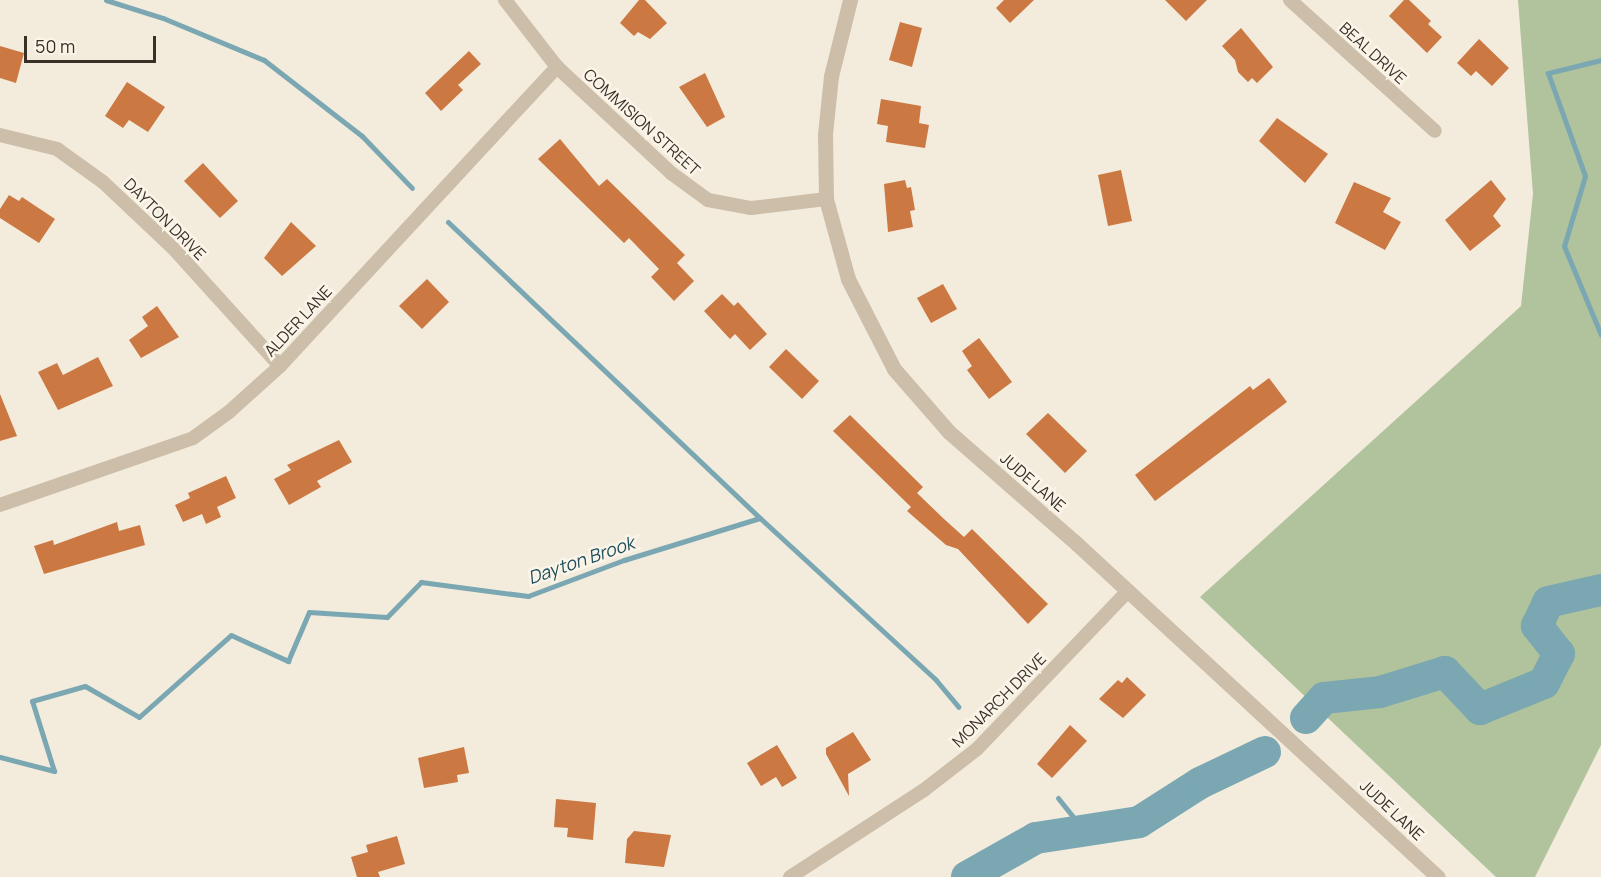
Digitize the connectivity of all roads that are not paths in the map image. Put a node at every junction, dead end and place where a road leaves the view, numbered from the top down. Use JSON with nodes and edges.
{"nodes":[{"id":1,"x":504,"y":0,"type":"edge"},
{"id":2,"x":850,"y":0,"type":"edge"},
{"id":3,"x":1290,"y":0,"type":"edge"},
{"id":4,"x":557,"y":68,"type":"junction"},
{"id":5,"x":1435,"y":131,"type":"dead end"},
{"id":6,"x":0,"y":135,"type":"edge"},
{"id":7,"x":826,"y":199,"type":"junction"},
{"id":8,"x":280,"y":366,"type":"junction"},
{"id":9,"x":0,"y":505,"type":"edge"},
{"id":10,"x":1128,"y":591,"type":"junction"},
{"id":11,"x":790,"y":877,"type":"edge"},
{"id":12,"x":1438,"y":877,"type":"edge"}],
"edges":[{"from":1,"to":4,"type":"street","name":"COMMISION STREET"},
{"from":2,"to":7,"type":"street","name":"JUDE LANE"},
{"from":3,"to":5,"type":"street","name":"BEAL DRIVE"},
{"from":4,"to":7,"type":"street","name":"COMMISION STREET"},
{"from":4,"to":8,"type":"street","name":"ALDER LANE"},
{"from":6,"to":8,"type":"street","name":"DAYTON DRIVE"},
{"from":7,"to":10,"type":"street","name":"JUDE LANE"},
{"from":8,"to":9,"type":"street","name":"ALDER LANE"},
{"from":10,"to":11,"type":"street","name":"MONARCH DRIVE"},
{"from":10,"to":12,"type":"street","name":"JUDE LANE"}]}
